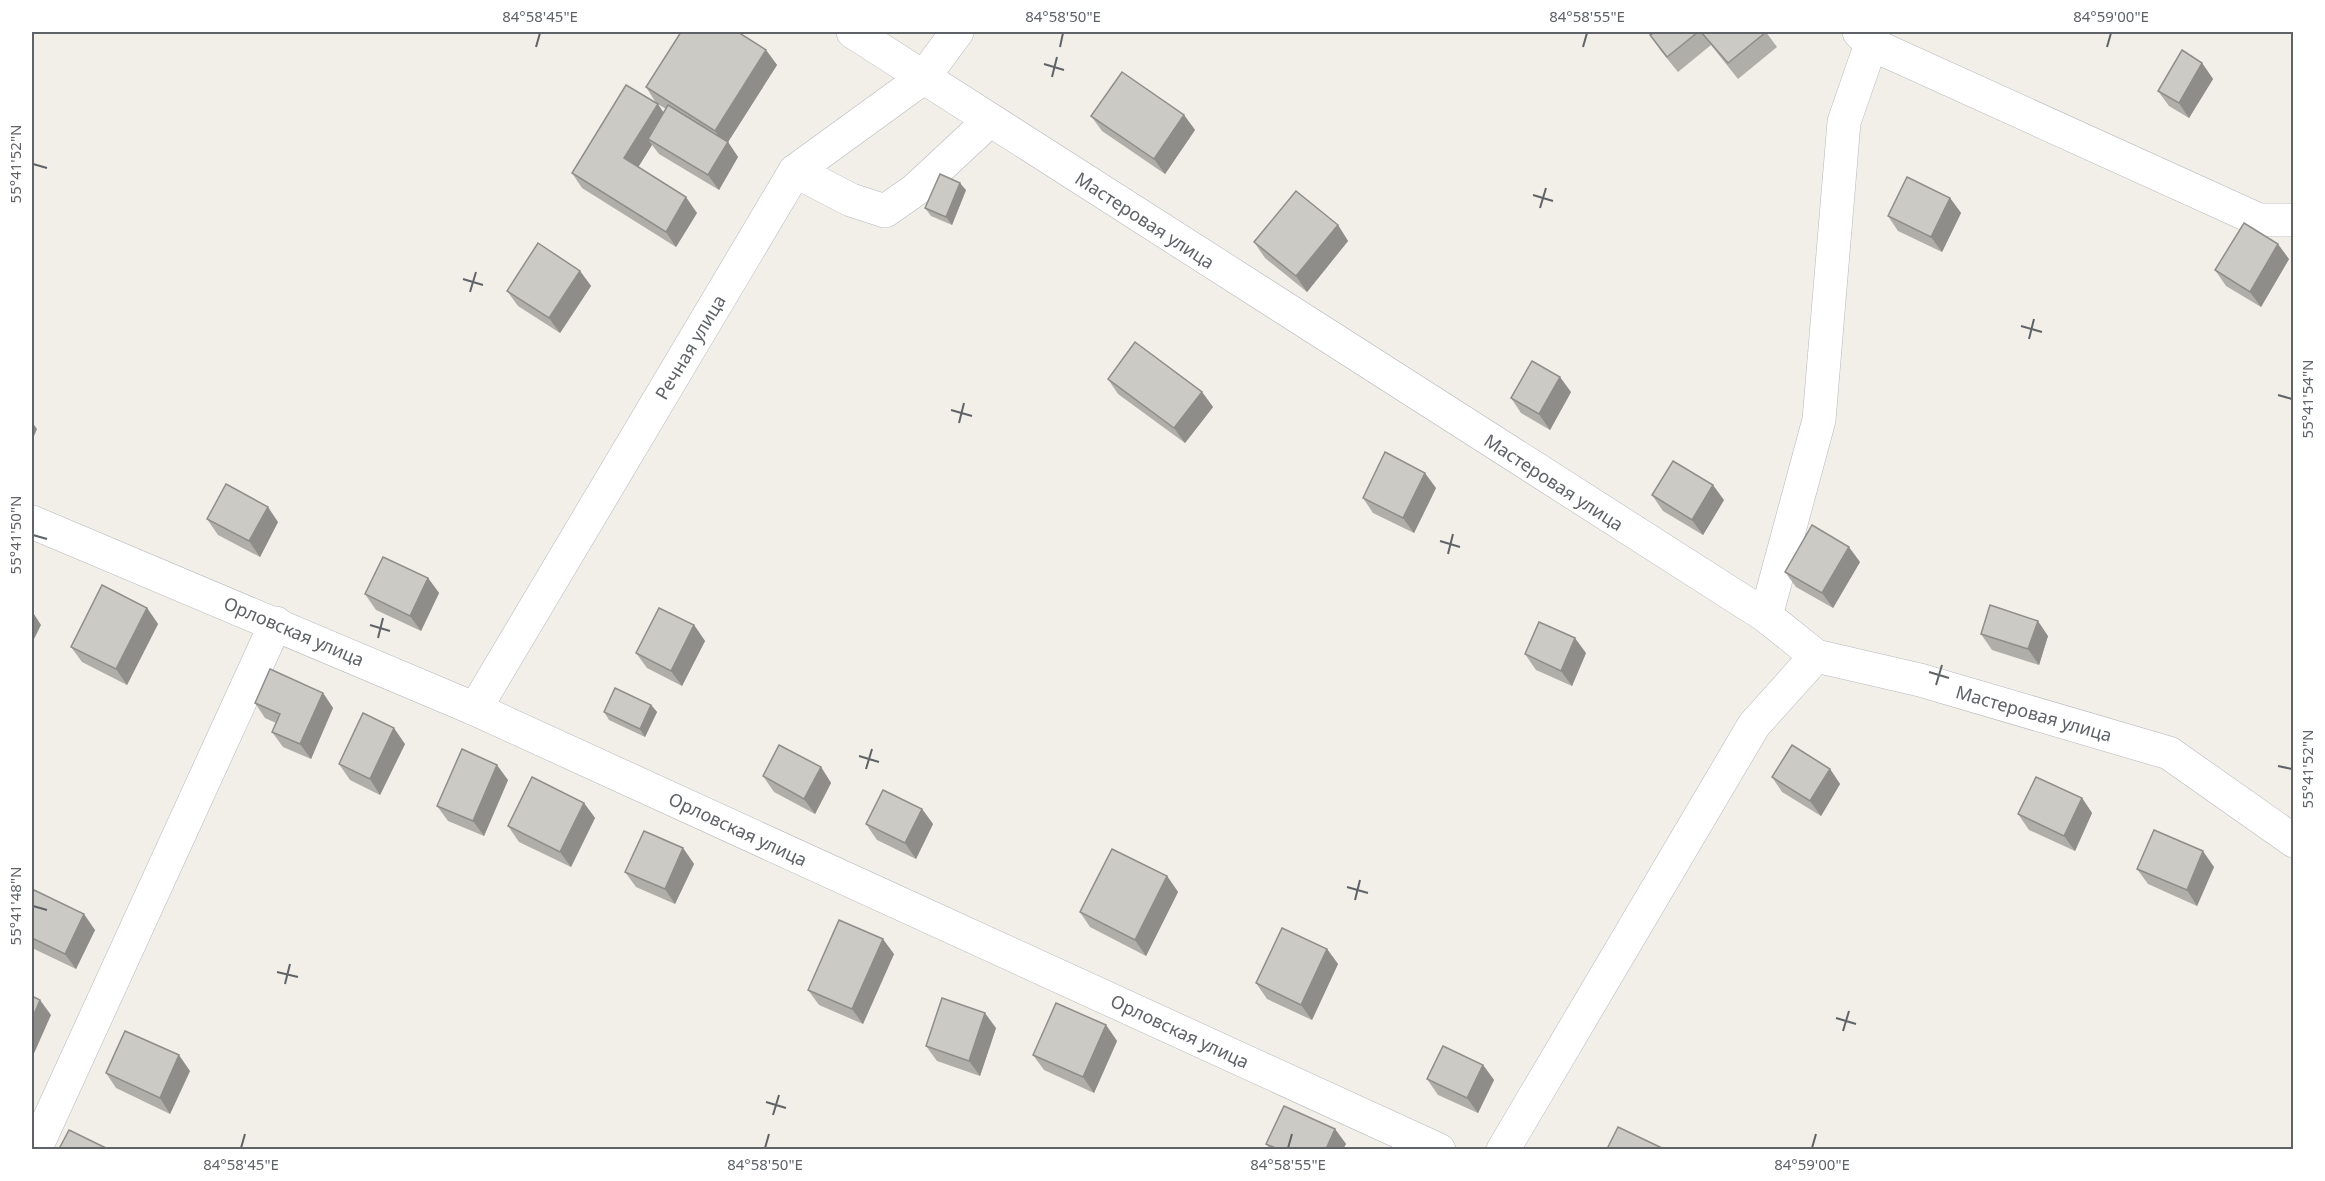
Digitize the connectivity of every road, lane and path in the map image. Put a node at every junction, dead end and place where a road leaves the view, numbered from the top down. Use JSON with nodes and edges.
{"nodes":[{"id":1,"x":853,"y":32,"type":"edge"},
{"id":2,"x":957,"y":32,"type":"edge"},
{"id":3,"x":1865,"y":38,"type":"edge"},
{"id":4,"x":923,"y":78,"type":"junction"},
{"id":5,"x":989,"y":121,"type":"junction"},
{"id":6,"x":795,"y":171,"type":"junction"},
{"id":7,"x":2294,"y":220,"type":"edge"},
{"id":8,"x":32,"y":522,"type":"edge"},
{"id":9,"x":1766,"y":616,"type":"junction"},
{"id":10,"x":276,"y":623,"type":"junction"},
{"id":11,"x":1816,"y":656,"type":"junction"},
{"id":12,"x":475,"y":709,"type":"junction"},
{"id":13,"x":2294,"y":841,"type":"edge"},
{"id":14,"x":35,"y":1149,"type":"edge"},
{"id":15,"x":1439,"y":1149,"type":"edge"},
{"id":16,"x":1503,"y":1149,"type":"edge"}],
"edges":[{"from":1,"to":4,"type":"street","name":"Мастеровая улица"},
{"from":2,"to":4,"type":"street","name":"Речная улица"},
{"from":3,"to":7,"type":"street"},
{"from":3,"to":9,"type":"street"},
{"from":4,"to":5,"type":"street","name":"Мастеровая улица"},
{"from":4,"to":6,"type":"street","name":"Речная улица"},
{"from":5,"to":6,"type":"street"},
{"from":5,"to":9,"type":"street","name":"Мастеровая улица"},
{"from":6,"to":12,"type":"street","name":"Речная улица"},
{"from":8,"to":10,"type":"street","name":"Орловская улица"},
{"from":9,"to":11,"type":"street","name":"Мастеровая улица"},
{"from":10,"to":12,"type":"street","name":"Орловская улица"},
{"from":10,"to":14,"type":"street"},
{"from":11,"to":13,"type":"street","name":"Мастеровая улица"},
{"from":11,"to":16,"type":"street"},
{"from":12,"to":15,"type":"street","name":"Орловская улица"}]}
